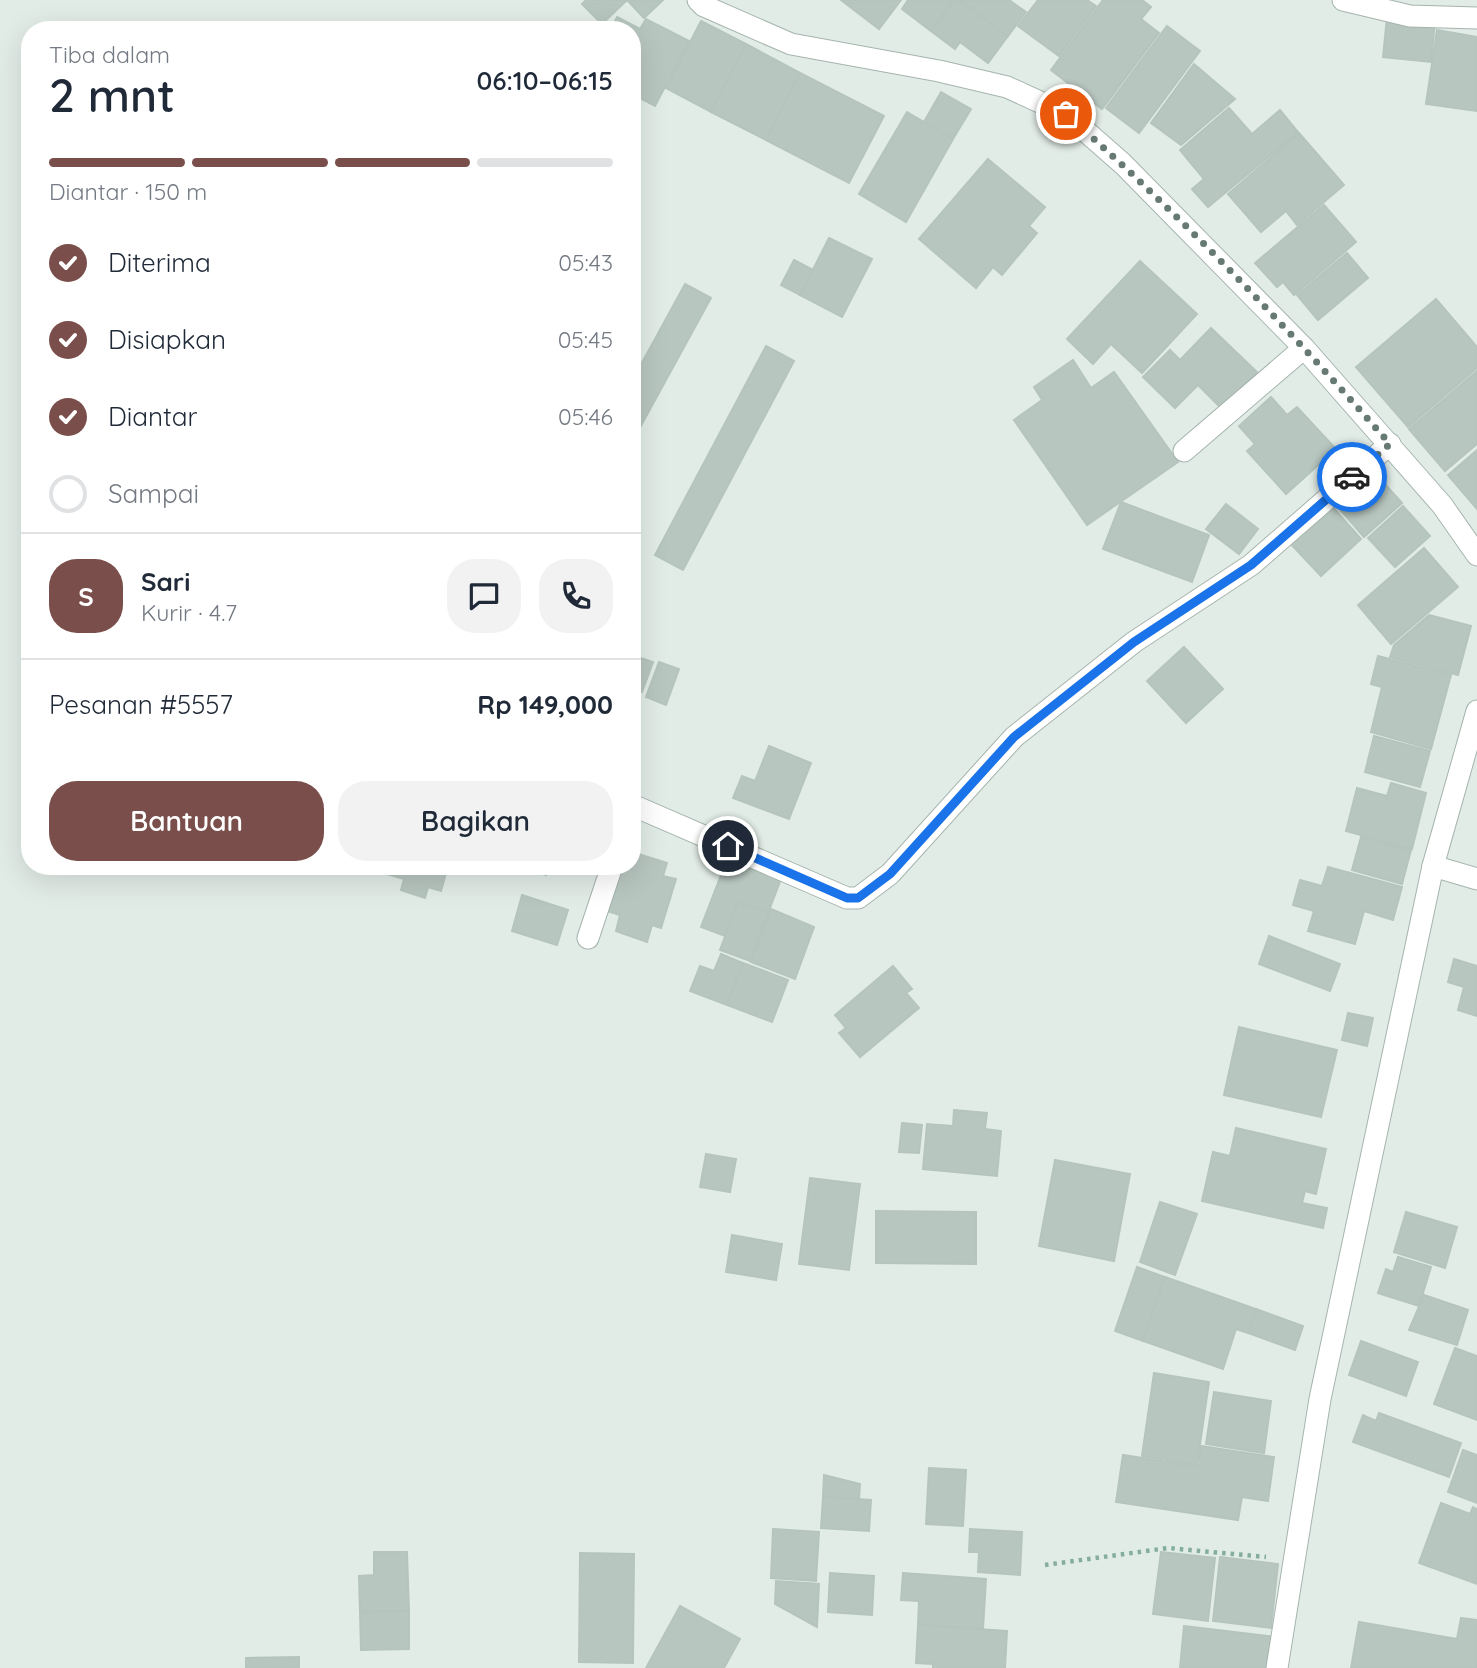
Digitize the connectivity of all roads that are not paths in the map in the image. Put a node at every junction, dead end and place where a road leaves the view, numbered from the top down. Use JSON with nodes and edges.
{"nodes":[{"id":1,"x":698,"y":0,"type":"edge"},
{"id":2,"x":1343,"y":0,"type":"edge"},
{"id":3,"x":1477,"y":18,"type":"edge"},
{"id":4,"x":1304,"y":348,"type":"junction"},
{"id":5,"x":1390,"y":444,"type":"junction"},
{"id":6,"x":1184,"y":451,"type":"dead end"},
{"id":7,"x":1477,"y":555,"type":"edge"},
{"id":8,"x":1477,"y":711,"type":"edge"},
{"id":9,"x":641,"y":810,"type":"edge"},
{"id":10,"x":1433,"y":866,"type":"junction"},
{"id":11,"x":609,"y":875,"type":"edge"},
{"id":12,"x":1477,"y":879,"type":"edge"},
{"id":13,"x":588,"y":938,"type":"dead end"},
{"id":14,"x":1278,"y":1668,"type":"edge"}],
"edges":[{"from":1,"to":4,"type":"street"},
{"from":2,"to":3,"type":"street"},
{"from":4,"to":5,"type":"street"},
{"from":4,"to":6,"type":"street"},
{"from":5,"to":7,"type":"street"},
{"from":5,"to":9,"type":"street"},
{"from":8,"to":10,"type":"street"},
{"from":10,"to":12,"type":"street"},
{"from":10,"to":14,"type":"street"},
{"from":11,"to":13,"type":"street"}]}
